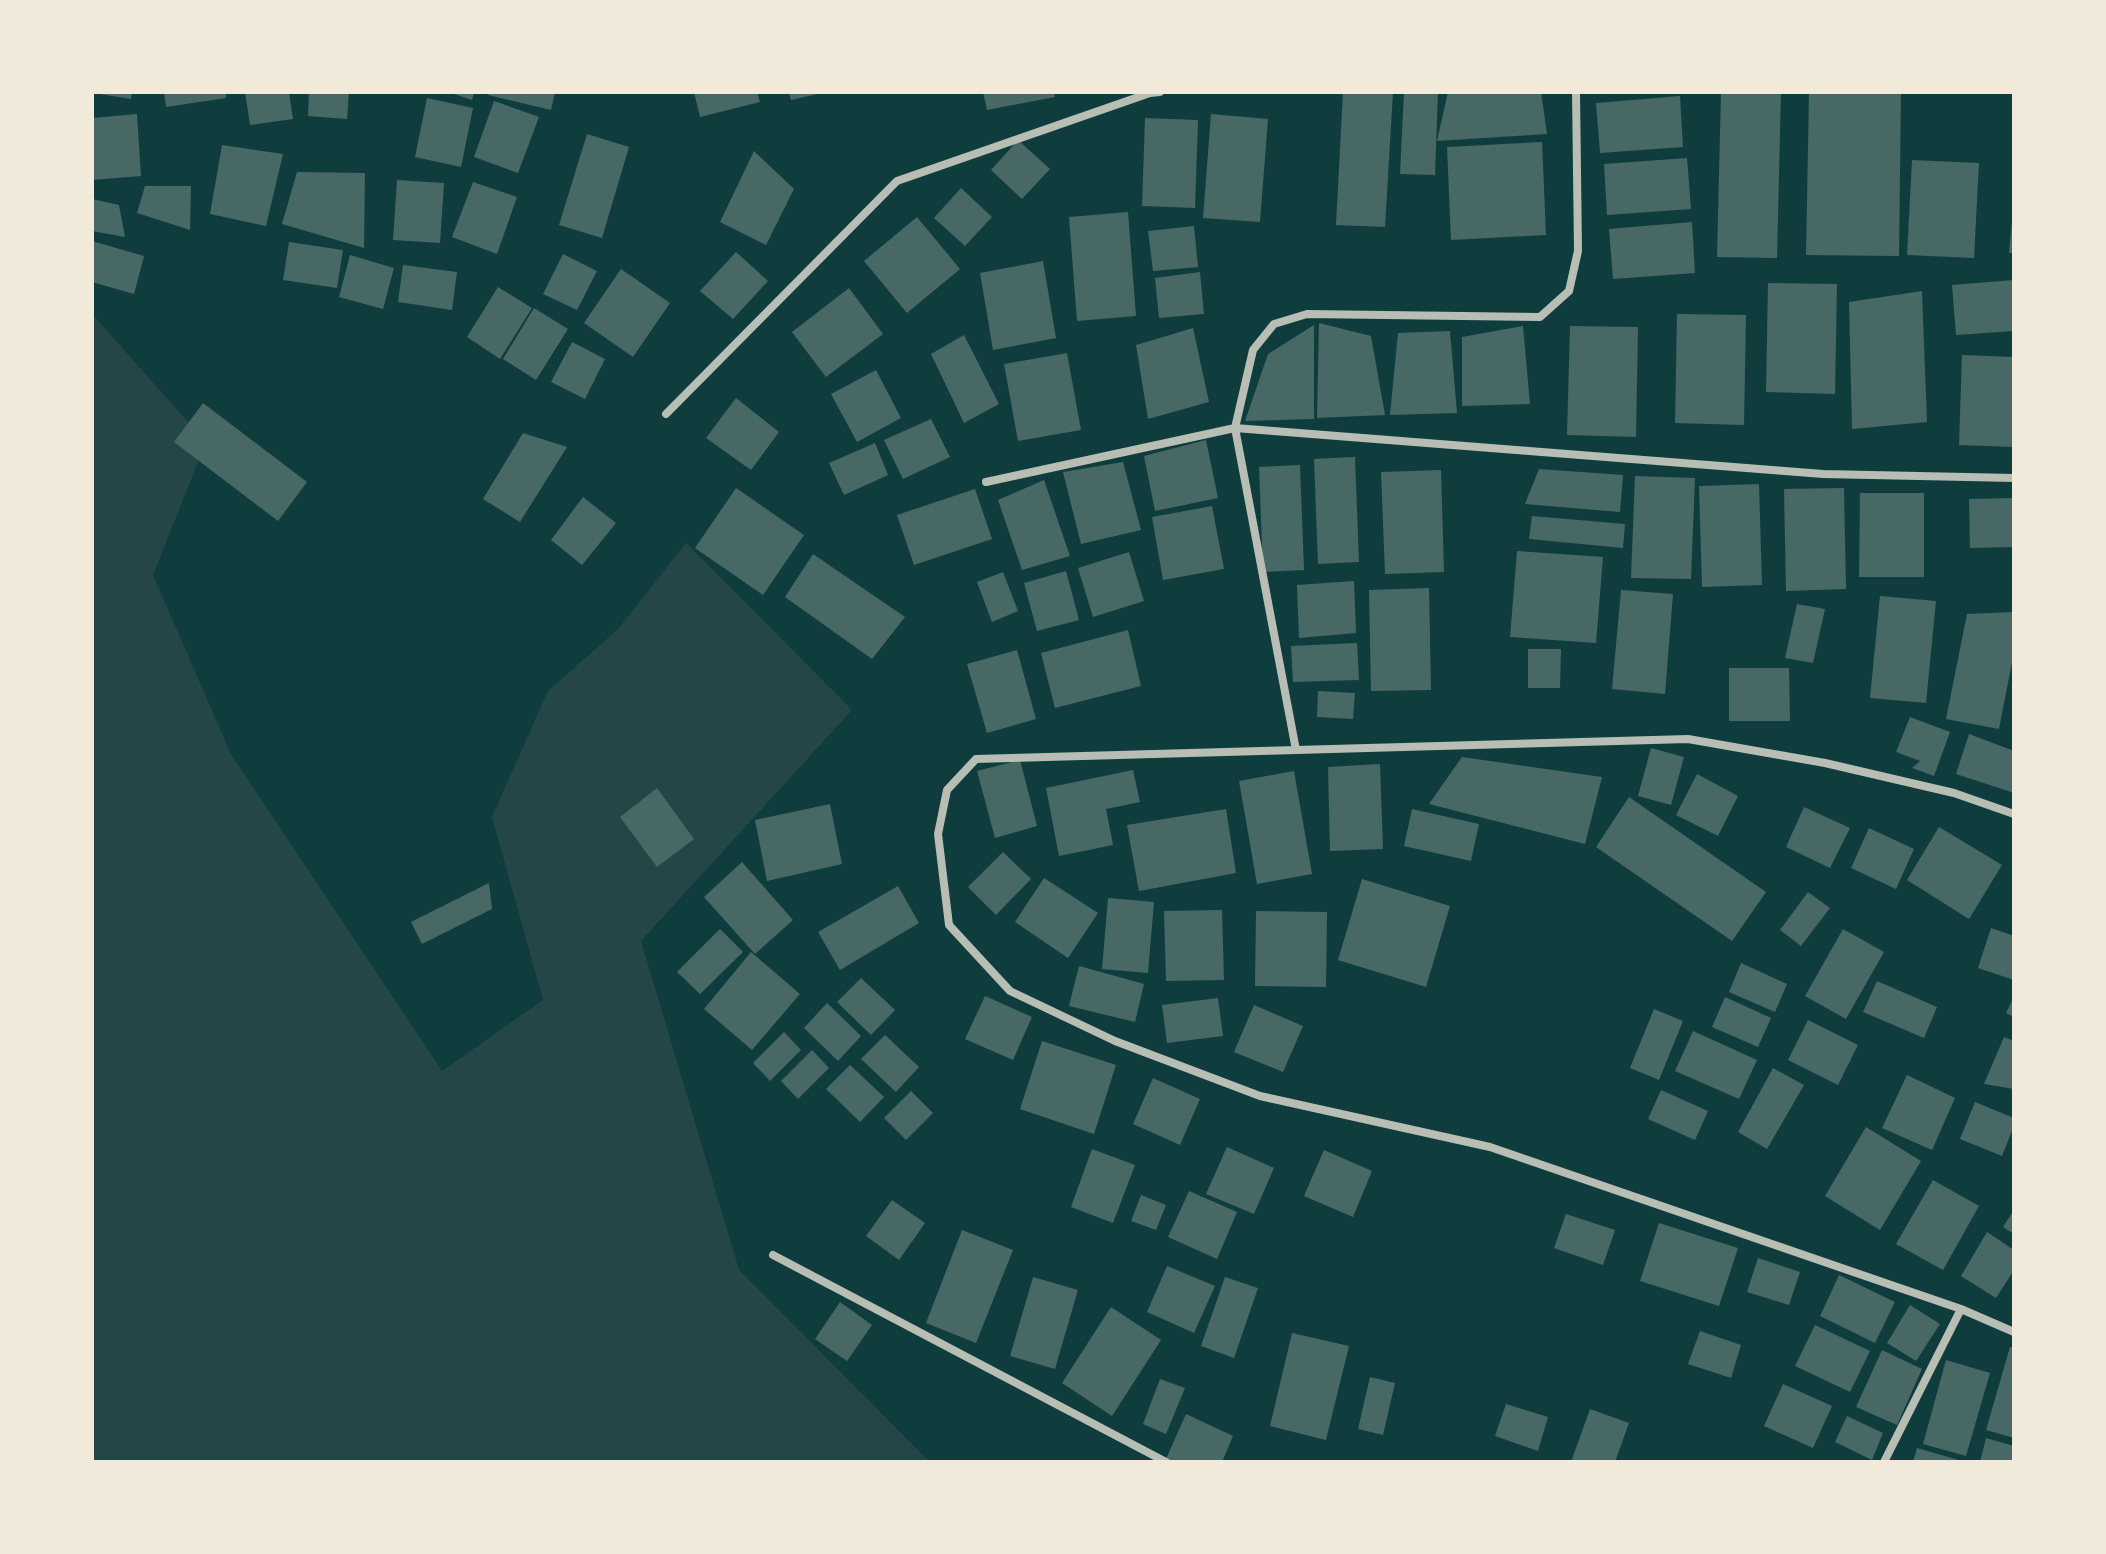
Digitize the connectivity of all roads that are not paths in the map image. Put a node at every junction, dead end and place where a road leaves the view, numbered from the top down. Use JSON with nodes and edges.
{"nodes":[{"id":1,"x":1160,"y":92,"type":"edge"},
{"id":2,"x":1576,"y":92,"type":"edge"},
{"id":3,"x":666,"y":414,"type":"dead end"},
{"id":4,"x":1235,"y":428,"type":"junction"},
{"id":5,"x":2014,"y":478,"type":"edge"},
{"id":6,"x":986,"y":482,"type":"dead end"},
{"id":7,"x":1296,"y":750,"type":"junction"},
{"id":8,"x":2014,"y":814,"type":"edge"},
{"id":9,"x":773,"y":1255,"type":"dead end"},
{"id":10,"x":1961,"y":1309,"type":"junction"},
{"id":11,"x":2014,"y":1332,"type":"edge"},
{"id":12,"x":1166,"y":1462,"type":"edge"},
{"id":13,"x":1884,"y":1462,"type":"edge"}],
"edges":[{"from":1,"to":3,"type":"street"},
{"from":2,"to":4,"type":"street"},
{"from":4,"to":5,"type":"street"},
{"from":4,"to":6,"type":"street"},
{"from":4,"to":7,"type":"street"},
{"from":7,"to":8,"type":"street"},
{"from":7,"to":10,"type":"street"},
{"from":9,"to":12,"type":"street"},
{"from":10,"to":11,"type":"street"},
{"from":10,"to":13,"type":"street"}]}
